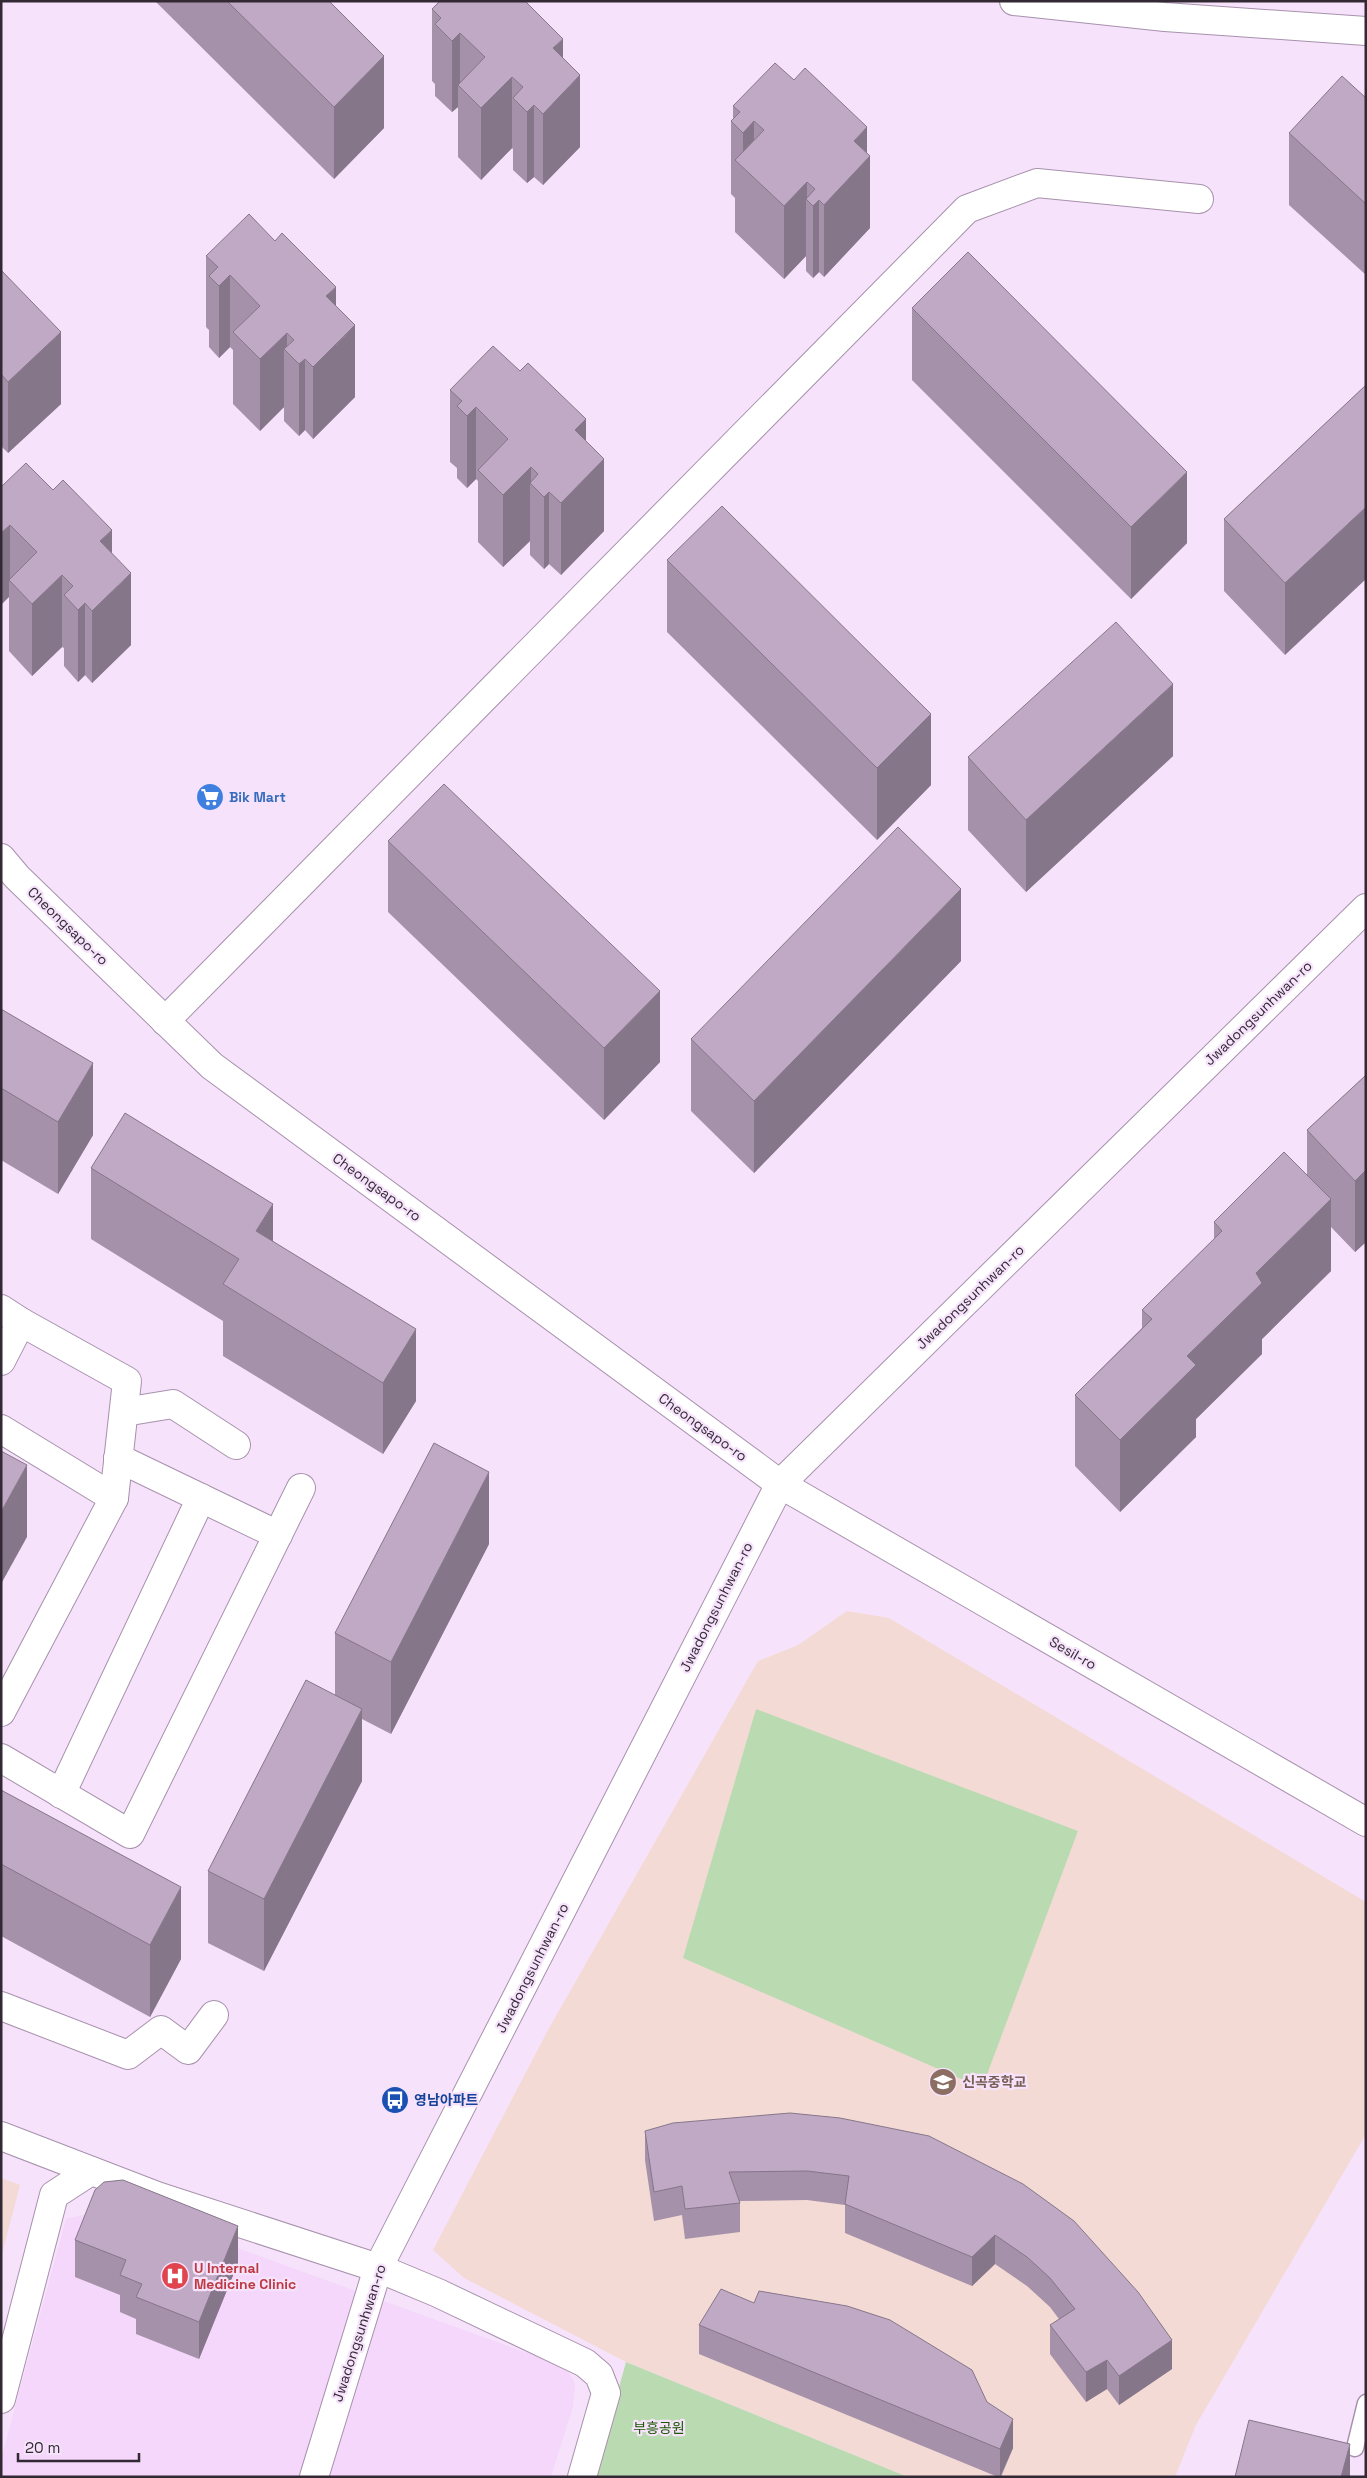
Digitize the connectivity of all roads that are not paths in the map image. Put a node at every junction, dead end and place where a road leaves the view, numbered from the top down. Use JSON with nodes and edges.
{"nodes":[{"id":1,"x":1014,"y":1,"type":"edge"},
{"id":2,"x":1173,"y":9,"type":"edge"},
{"id":3,"x":1366,"y":31,"type":"edge"},
{"id":4,"x":1199,"y":199,"type":"dead end"},
{"id":5,"x":1,"y":858,"type":"edge"},
{"id":6,"x":1366,"y":908,"type":"edge"},
{"id":7,"x":165,"y":1021,"type":"junction"},
{"id":8,"x":11,"y":1316,"type":"edge"},
{"id":9,"x":1,"y":1361,"type":"edge"},
{"id":10,"x":124,"y":1412,"type":"junction"},
{"id":11,"x":1,"y":1429,"type":"edge"},
{"id":12,"x":236,"y":1445,"type":"dead end"},
{"id":13,"x":118,"y":1458,"type":"junction"},
{"id":14,"x":780,"y":1484,"type":"junction"},
{"id":15,"x":301,"y":1488,"type":"dead end"},
{"id":16,"x":114,"y":1498,"type":"junction"},
{"id":17,"x":201,"y":1498,"type":"junction"},
{"id":18,"x":278,"y":1535,"type":"junction"},
{"id":19,"x":5,"y":1697,"type":"edge"},
{"id":20,"x":1,"y":1758,"type":"edge"},
{"id":21,"x":60,"y":1794,"type":"junction"},
{"id":22,"x":1366,"y":1822,"type":"edge"},
{"id":23,"x":1,"y":2006,"type":"edge"},
{"id":24,"x":214,"y":2015,"type":"dead end"},
{"id":25,"x":1,"y":2136,"type":"edge"},
{"id":26,"x":91,"y":2171,"type":"junction"},
{"id":27,"x":378,"y":2268,"type":"junction"},
{"id":28,"x":1,"y":2399,"type":"edge"},
{"id":29,"x":1366,"y":2403,"type":"edge"},
{"id":30,"x":1355,"y":2448,"type":"dead end"},
{"id":31,"x":314,"y":2477,"type":"edge"},
{"id":32,"x":582,"y":2477,"type":"edge"}],
"edges":[{"from":1,"to":2,"type":"street"},
{"from":2,"to":3,"type":"street"},
{"from":4,"to":7,"type":"street"},
{"from":5,"to":7,"type":"street","name":"Cheongsapo-ro"},
{"from":6,"to":14,"type":"street","name":"Jwadongsunhwan-ro"},
{"from":7,"to":14,"type":"street","name":"Cheongsapo-ro"},
{"from":8,"to":9,"type":"street"},
{"from":8,"to":10,"type":"street"},
{"from":10,"to":12,"type":"street"},
{"from":10,"to":13,"type":"street"},
{"from":11,"to":16,"type":"street"},
{"from":13,"to":16,"type":"street"},
{"from":13,"to":17,"type":"street"},
{"from":14,"to":22,"type":"street","name":"Sesil-ro"},
{"from":14,"to":27,"type":"street","name":"Jwadongsunhwan-ro"},
{"from":15,"to":18,"type":"street"},
{"from":16,"to":19,"type":"street"},
{"from":17,"to":18,"type":"street"},
{"from":17,"to":21,"type":"street"},
{"from":18,"to":21,"type":"street"},
{"from":20,"to":21,"type":"street"},
{"from":23,"to":24,"type":"street"},
{"from":25,"to":26,"type":"street"},
{"from":26,"to":27,"type":"street"},
{"from":26,"to":28,"type":"street"},
{"from":27,"to":31,"type":"street","name":"Jwadongsunhwan-ro"},
{"from":27,"to":32,"type":"street"},
{"from":29,"to":30,"type":"lane"}]}
